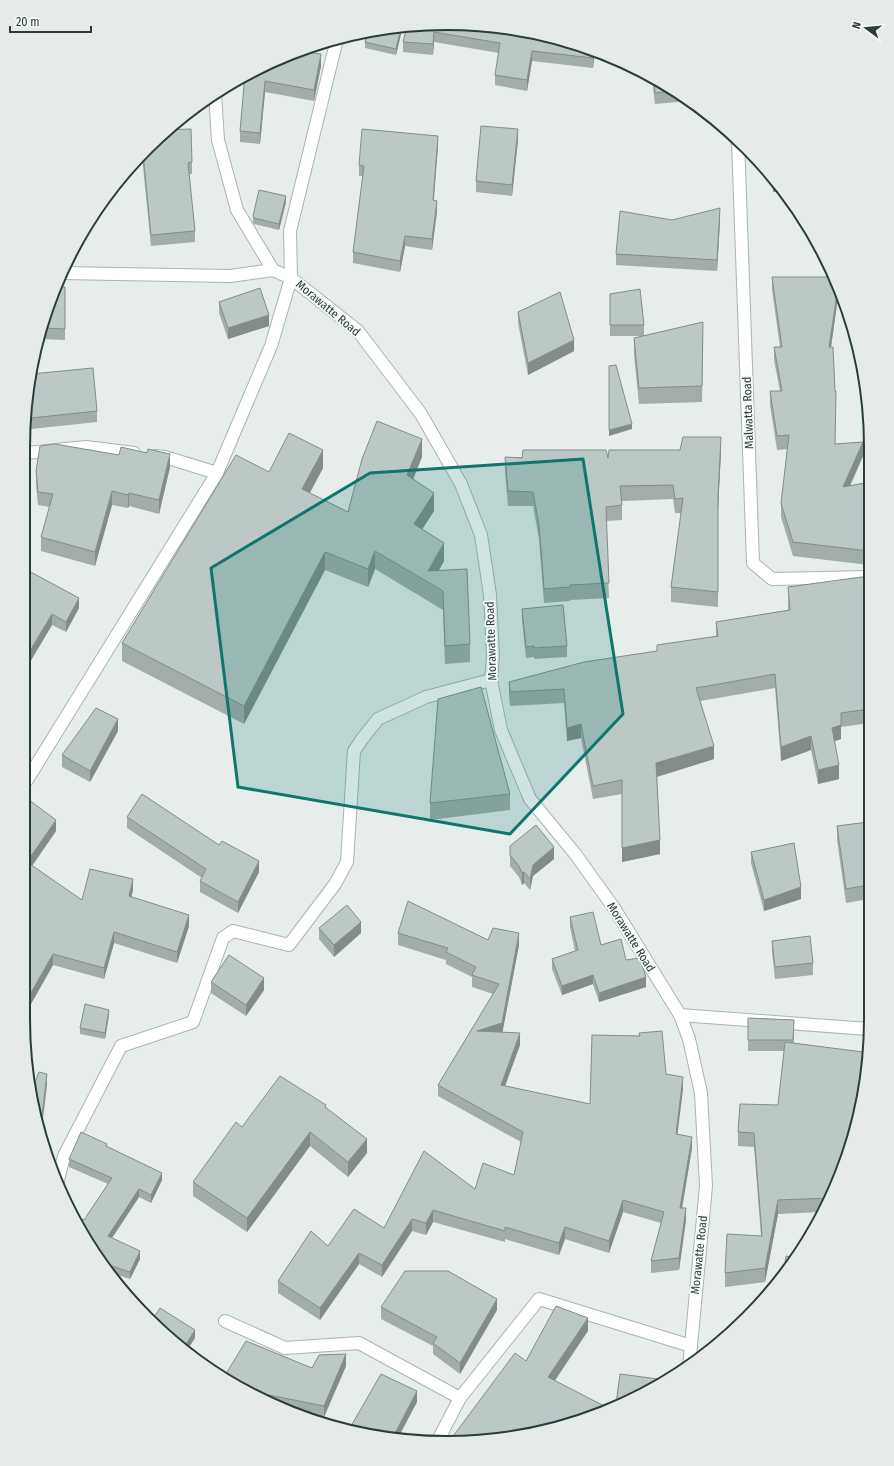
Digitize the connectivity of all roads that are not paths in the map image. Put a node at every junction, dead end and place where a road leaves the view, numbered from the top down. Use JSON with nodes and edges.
{"nodes":[{"id":1,"x":336,"y":45,"type":"edge"},
{"id":2,"x":215,"y":100,"type":"edge"},
{"id":3,"x":738,"y":148,"type":"edge"},
{"id":4,"x":273,"y":270,"type":"junction"},
{"id":5,"x":68,"y":273,"type":"edge"},
{"id":6,"x":292,"y":278,"type":"junction"},
{"id":7,"x":30,"y":453,"type":"edge"},
{"id":8,"x":217,"y":473,"type":"junction"},
{"id":9,"x":864,"y":577,"type":"edge"},
{"id":10,"x":491,"y":680,"type":"junction"},
{"id":11,"x":30,"y":775,"type":"edge"},
{"id":12,"x":680,"y":1015,"type":"junction"},
{"id":13,"x":864,"y":1029,"type":"edge"},
{"id":14,"x":60,"y":1173,"type":"edge"},
{"id":15,"x":225,"y":1321,"type":"dead end"},
{"id":16,"x":691,"y":1346,"type":"junction"},
{"id":17,"x":690,"y":1358,"type":"edge"},
{"id":18,"x":460,"y":1398,"type":"junction"},
{"id":19,"x":440,"y":1436,"type":"edge"}],
"edges":[{"from":1,"to":6,"type":"street"},
{"from":2,"to":4,"type":"street"},
{"from":3,"to":9,"type":"street","name":"Malwatta Road"},
{"from":4,"to":5,"type":"street"},
{"from":4,"to":6,"type":"street","name":"Morawatte Road"},
{"from":6,"to":8,"type":"street"},
{"from":6,"to":10,"type":"street","name":"Morawatte Road"},
{"from":7,"to":8,"type":"street"},
{"from":8,"to":11,"type":"street"},
{"from":10,"to":12,"type":"street","name":"Morawatte Road"},
{"from":10,"to":14,"type":"street"},
{"from":12,"to":13,"type":"street"},
{"from":12,"to":16,"type":"street","name":"Morawatte Road"},
{"from":15,"to":18,"type":"street"},
{"from":16,"to":17,"type":"street","name":"Morawatte Road"},
{"from":16,"to":18,"type":"street"},
{"from":18,"to":19,"type":"street"}]}
